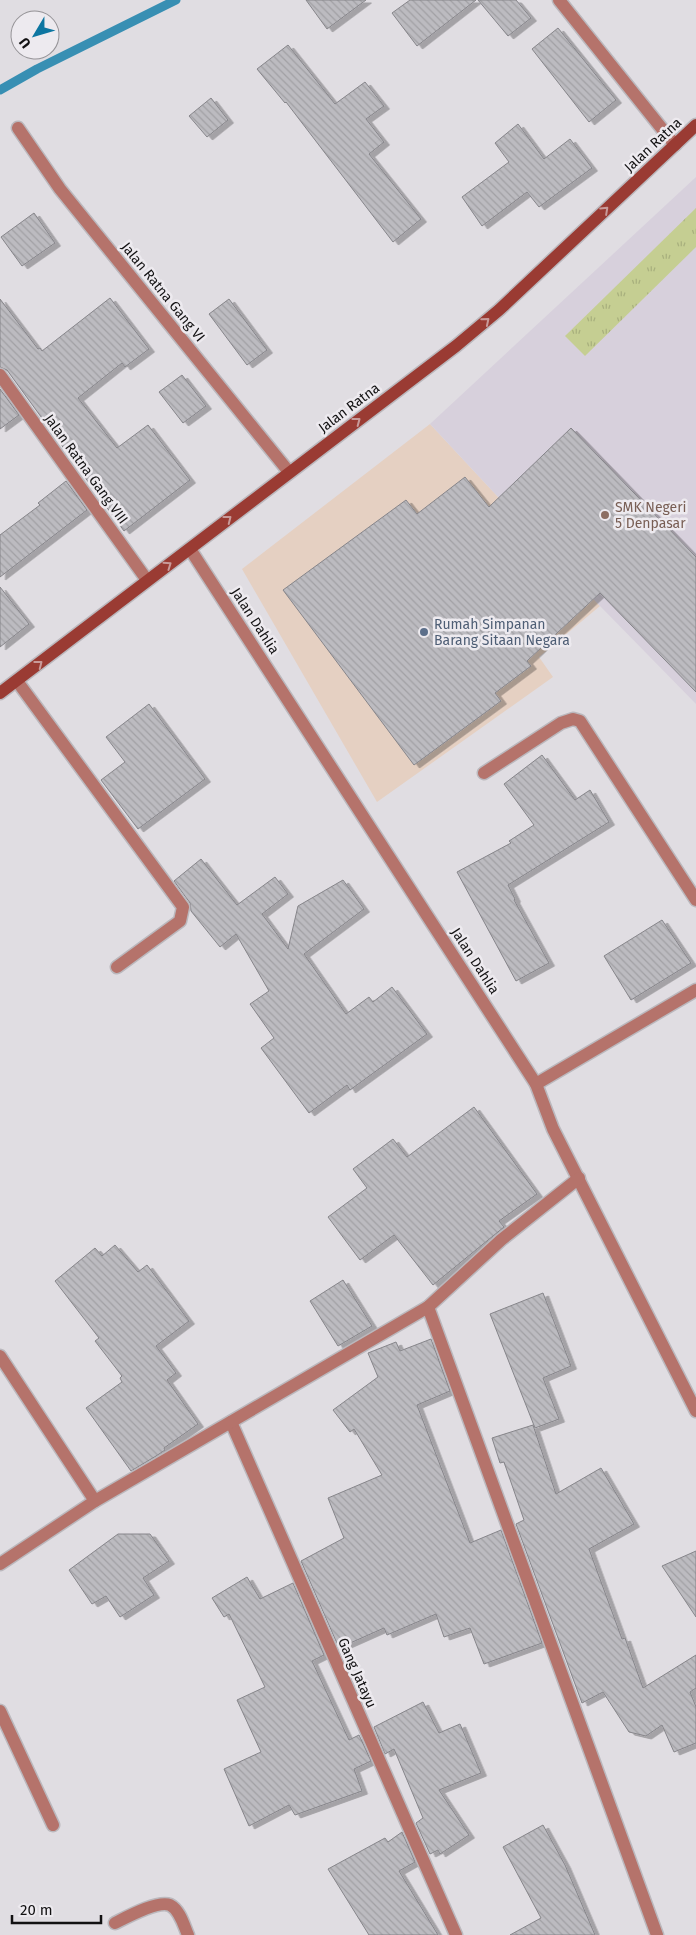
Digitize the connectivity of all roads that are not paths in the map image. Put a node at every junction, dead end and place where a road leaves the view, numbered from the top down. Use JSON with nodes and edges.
{"nodes":[{"id":1,"x":559,"y":0,"type":"edge"},
{"id":2,"x":696,"y":125,"type":"edge"},
{"id":3,"x":18,"y":128,"type":"dead end"},
{"id":4,"x":675,"y":145,"type":"junction"},
{"id":5,"x":0,"y":375,"type":"edge"},
{"id":6,"x":289,"y":472,"type":"junction"},
{"id":7,"x":190,"y":550,"type":"junction"},
{"id":8,"x":147,"y":580,"type":"junction"},
{"id":9,"x":17,"y":682,"type":"junction"},
{"id":10,"x":0,"y":692,"type":"edge"},
{"id":11,"x":484,"y":772,"type":"dead end"},
{"id":12,"x":696,"y":900,"type":"edge"},
{"id":13,"x":117,"y":968,"type":"dead end"},
{"id":14,"x":696,"y":990,"type":"edge"},
{"id":15,"x":536,"y":1084,"type":"junction"},
{"id":16,"x":579,"y":1178,"type":"junction"},
{"id":17,"x":428,"y":1307,"type":"junction"},
{"id":18,"x":0,"y":1356,"type":"edge"},
{"id":19,"x":696,"y":1412,"type":"edge"},
{"id":20,"x":231,"y":1422,"type":"junction"},
{"id":21,"x":95,"y":1501,"type":"junction"},
{"id":22,"x":0,"y":1564,"type":"edge"},
{"id":23,"x":0,"y":1711,"type":"edge"},
{"id":24,"x":52,"y":1824,"type":"dead end"},
{"id":25,"x":115,"y":1922,"type":"dead end"},
{"id":26,"x":188,"y":1935,"type":"edge"},
{"id":27,"x":456,"y":1935,"type":"edge"},
{"id":28,"x":657,"y":1935,"type":"edge"}],
"edges":[{"from":1,"to":4,"type":"street"},
{"from":2,"to":4,"type":"street","name":"Jalan Ratna"},
{"from":3,"to":6,"type":"street","name":"Jalan Ratna Gang VI"},
{"from":6,"to":4,"type":"street","name":"Jalan Ratna","one_way":true},
{"from":5,"to":8,"type":"street","name":"Jalan Ratna Gang VIII"},
{"from":7,"to":6,"type":"street","name":"Jalan Ratna","one_way":true},
{"from":8,"to":7,"type":"street","name":"Jalan Ratna","one_way":true},
{"from":7,"to":15,"type":"street","name":"Jalan Dahlia"},
{"from":9,"to":8,"type":"street","name":"Jalan Ratna","one_way":true},
{"from":9,"to":10,"type":"street","name":"Jalan Ratna"},
{"from":9,"to":13,"type":"street"},
{"from":11,"to":12,"type":"street"},
{"from":14,"to":15,"type":"street"},
{"from":15,"to":16,"type":"street","name":"Jalan Dahlia"},
{"from":16,"to":17,"type":"street"},
{"from":16,"to":19,"type":"street","name":"Jalan Dahlia"},
{"from":17,"to":20,"type":"street"},
{"from":17,"to":28,"type":"street"},
{"from":18,"to":21,"type":"street"},
{"from":20,"to":21,"type":"street"},
{"from":20,"to":27,"type":"street","name":"Gang Jatayu"},
{"from":21,"to":22,"type":"street"},
{"from":23,"to":24,"type":"street"},
{"from":25,"to":26,"type":"street"}]}
